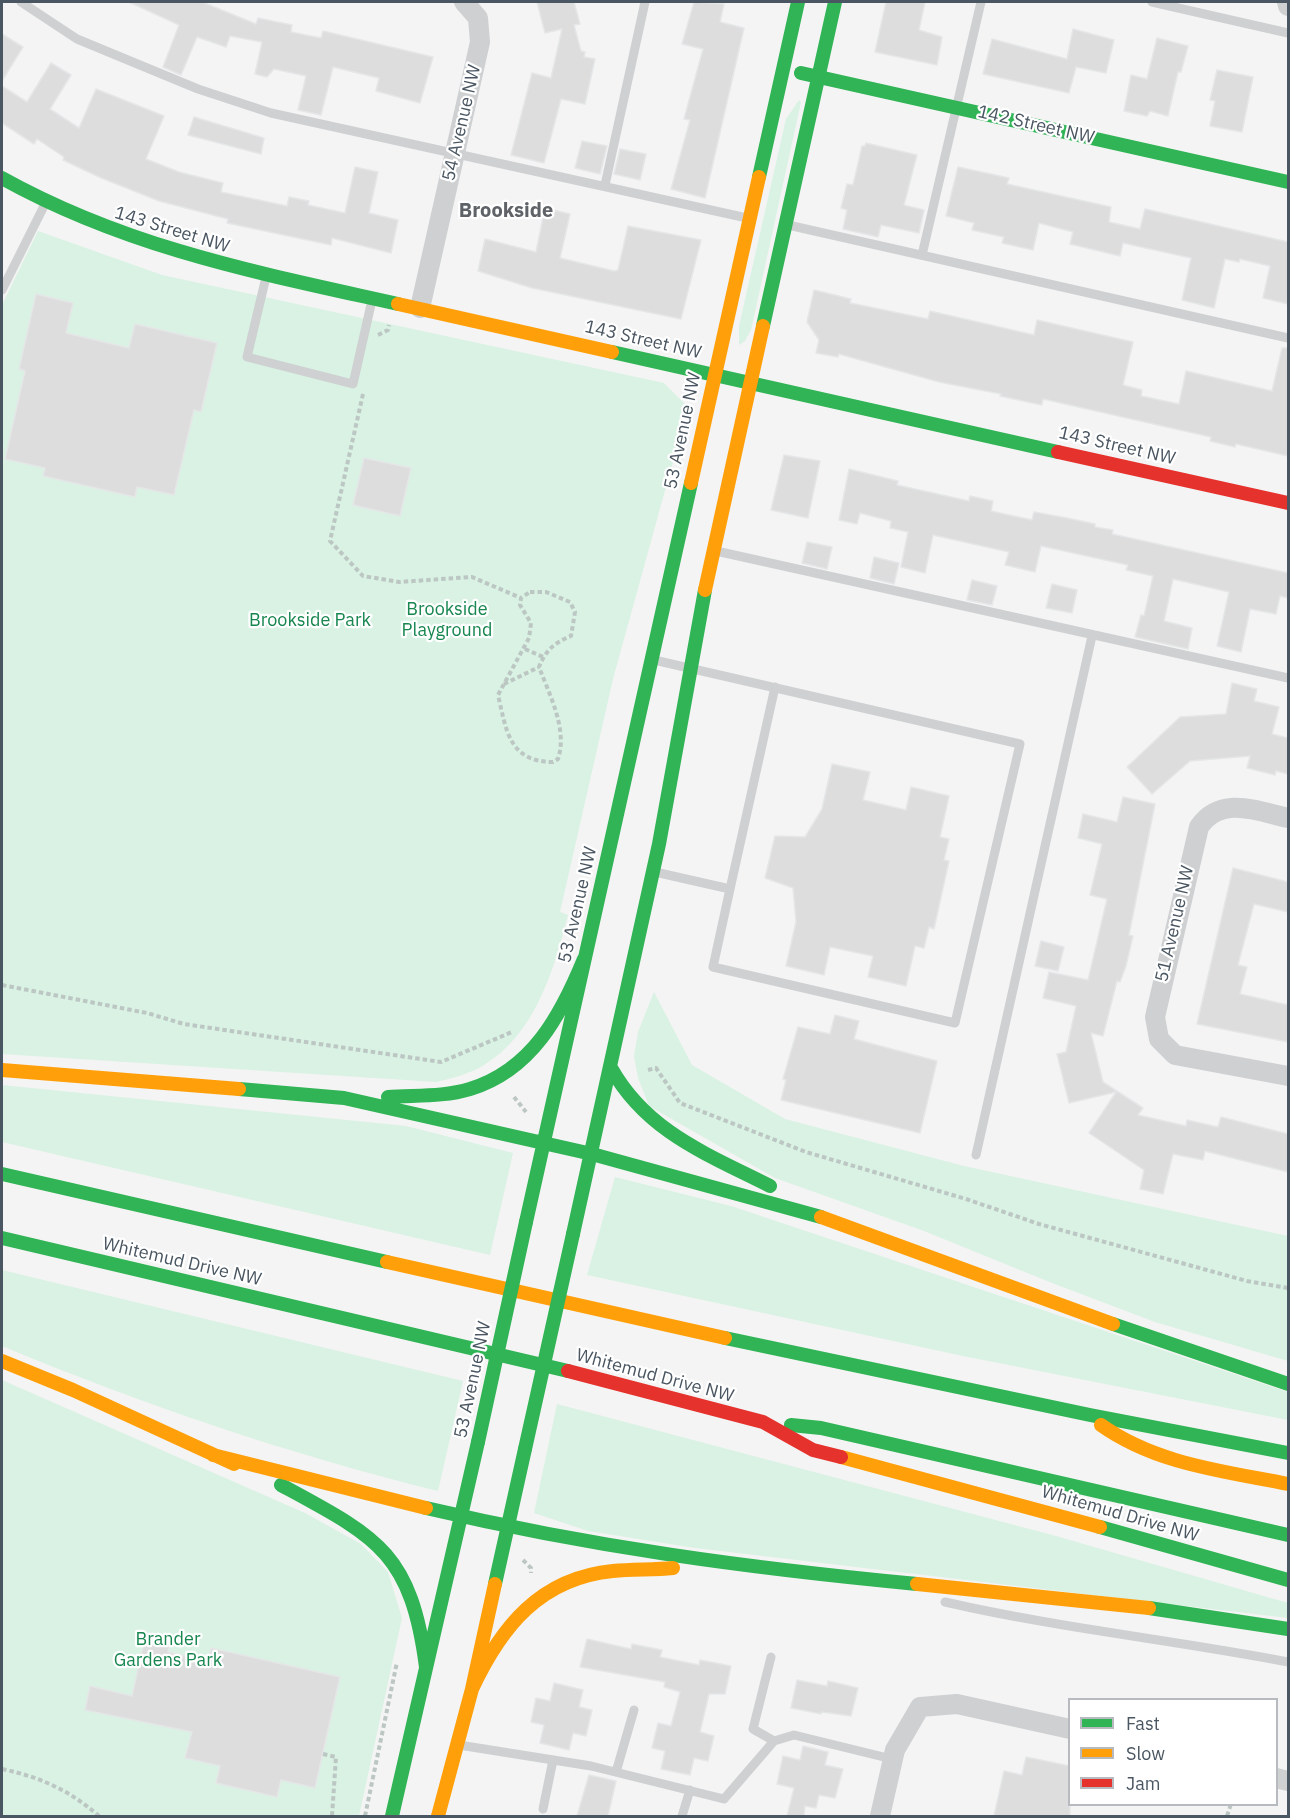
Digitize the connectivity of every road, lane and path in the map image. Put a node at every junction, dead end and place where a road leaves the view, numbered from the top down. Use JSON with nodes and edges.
{"nodes":[{"id":1,"x":21,"y":2,"type":"edge"},
{"id":2,"x":645,"y":2,"type":"edge"},
{"id":3,"x":798,"y":2,"type":"edge"},
{"id":4,"x":835,"y":2,"type":"edge"},
{"id":5,"x":981,"y":2,"type":"edge"},
{"id":6,"x":1152,"y":2,"type":"edge"},
{"id":7,"x":1287,"y":2,"type":"edge"},
{"id":8,"x":468,"y":5,"type":"edge"},
{"id":9,"x":1288,"y":6,"type":"edge"},
{"id":10,"x":1288,"y":33,"type":"edge"},
{"id":11,"x":784,"y":69,"type":"junction"},
{"id":12,"x":818,"y":76,"type":"junction"},
{"id":13,"x":956,"y":107,"type":"junction"},
{"id":14,"x":455,"y":153,"type":"junction"},
{"id":15,"x":2,"y":178,"type":"edge"},
{"id":16,"x":1288,"y":182,"type":"edge"},
{"id":17,"x":605,"y":185,"type":"junction"},
{"id":18,"x":46,"y":202,"type":"junction"},
{"id":19,"x":750,"y":218,"type":"junction"},
{"id":20,"x":785,"y":224,"type":"junction"},
{"id":21,"x":922,"y":255,"type":"junction"},
{"id":22,"x":267,"y":275,"type":"junction"},
{"id":23,"x":2,"y":290,"type":"edge"},
{"id":24,"x":373,"y":298,"type":"junction"},
{"id":25,"x":420,"y":308,"type":"junction"},
{"id":26,"x":389,"y":324,"type":"dead end"},
{"id":27,"x":375,"y":336,"type":"dead end"},
{"id":28,"x":1288,"y":338,"type":"edge"},
{"id":29,"x":714,"y":374,"type":"junction"},
{"id":30,"x":750,"y":382,"type":"junction"},
{"id":31,"x":363,"y":393,"type":"dead end"},
{"id":32,"x":1288,"y":503,"type":"edge"},
{"id":33,"x":713,"y":551,"type":"junction"},
{"id":34,"x":521,"y":598,"type":"junction"},
{"id":35,"x":1092,"y":636,"type":"junction"},
{"id":36,"x":525,"y":649,"type":"junction"},
{"id":37,"x":543,"y":657,"type":"junction"},
{"id":38,"x":651,"y":659,"type":"junction"},
{"id":39,"x":539,"y":667,"type":"junction"},
{"id":40,"x":689,"y":668,"type":"junction"},
{"id":41,"x":1288,"y":678,"type":"edge"},
{"id":42,"x":504,"y":684,"type":"junction"},
{"id":43,"x":775,"y":687,"type":"junction"},
{"id":44,"x":1288,"y":818,"type":"edge"},
{"id":45,"x":653,"y":872,"type":"junction"},
{"id":46,"x":730,"y":889,"type":"junction"},
{"id":47,"x":584,"y":959,"type":"junction"},
{"id":48,"x":2,"y":985,"type":"edge"},
{"id":49,"x":510,"y":1042,"type":"dead end"},
{"id":50,"x":611,"y":1068,"type":"junction"},
{"id":51,"x":2,"y":1070,"type":"edge"},
{"id":52,"x":648,"y":1070,"type":"dead end"},
{"id":53,"x":1288,"y":1076,"type":"edge"},
{"id":54,"x":344,"y":1098,"type":"junction"},
{"id":55,"x":544,"y":1143,"type":"junction"},
{"id":56,"x":592,"y":1154,"type":"junction"},
{"id":57,"x":976,"y":1155,"type":"dead end"},
{"id":58,"x":2,"y":1174,"type":"edge"},
{"id":59,"x":835,"y":1221,"type":"junction"},
{"id":60,"x":2,"y":1238,"type":"edge"},
{"id":61,"x":1288,"y":1288,"type":"edge"},
{"id":62,"x":2,"y":1361,"type":"edge"},
{"id":63,"x":1288,"y":1384,"type":"edge"},
{"id":64,"x":1090,"y":1415,"type":"junction"},
{"id":65,"x":763,"y":1422,"type":"junction"},
{"id":66,"x":1288,"y":1453,"type":"edge"},
{"id":67,"x":213,"y":1455,"type":"junction"},
{"id":68,"x":1288,"y":1484,"type":"edge"},
{"id":69,"x":461,"y":1518,"type":"junction"},
{"id":70,"x":506,"y":1528,"type":"junction"},
{"id":71,"x":1288,"y":1534,"type":"edge"},
{"id":72,"x":520,"y":1556,"type":"dead end"},
{"id":73,"x":720,"y":1563,"type":"junction"},
{"id":74,"x":828,"y":1575,"type":"junction"},
{"id":75,"x":1288,"y":1580,"type":"edge"},
{"id":76,"x":532,"y":1583,"type":"dead end"},
{"id":77,"x":917,"y":1595,"type":"dead end"},
{"id":78,"x":940,"y":1600,"type":"dead end"},
{"id":79,"x":1288,"y":1629,"type":"edge"},
{"id":80,"x":400,"y":1651,"type":"dead end"},
{"id":81,"x":771,"y":1657,"type":"dead end"},
{"id":82,"x":1288,"y":1662,"type":"edge"},
{"id":83,"x":426,"y":1667,"type":"junction"},
{"id":84,"x":472,"y":1689,"type":"junction"},
{"id":85,"x":634,"y":1710,"type":"dead end"},
{"id":86,"x":1068,"y":1729,"type":"edge"},
{"id":87,"x":774,"y":1741,"type":"junction"},
{"id":88,"x":457,"y":1745,"type":"junction"},
{"id":89,"x":323,"y":1754,"type":"dead end"},
{"id":90,"x":894,"y":1754,"type":"junction"},
{"id":91,"x":553,"y":1760,"type":"junction"},
{"id":92,"x":2,"y":1769,"type":"edge"},
{"id":93,"x":616,"y":1772,"type":"junction"},
{"id":94,"x":690,"y":1790,"type":"junction"},
{"id":95,"x":543,"y":1809,"type":"dead end"},
{"id":96,"x":99,"y":1816,"type":"edge"},
{"id":97,"x":332,"y":1816,"type":"edge"},
{"id":98,"x":365,"y":1816,"type":"edge"},
{"id":99,"x":392,"y":1816,"type":"edge"},
{"id":100,"x":438,"y":1816,"type":"edge"},
{"id":101,"x":682,"y":1816,"type":"edge"},
{"id":102,"x":880,"y":1816,"type":"edge"}],
"edges":[{"from":1,"to":14,"type":"lane"},
{"from":2,"to":17,"type":"lane"},
{"from":3,"to":11,"type":"main road","name":"53 Avenue NW"},
{"from":4,"to":12,"type":"main road"},
{"from":5,"to":13,"type":"lane"},
{"from":6,"to":10,"type":"lane"},
{"from":7,"to":9,"type":"street"},
{"from":8,"to":14,"type":"street","name":"54 Avenue NW"},
{"from":11,"to":12,"type":"main road","name":"142 Street NW"},
{"from":11,"to":19,"type":"main road","name":"53 Avenue NW"},
{"from":12,"to":13,"type":"main road","name":"142 Street NW"},
{"from":12,"to":20,"type":"main road"},
{"from":13,"to":16,"type":"main road","name":"142 Street NW"},
{"from":13,"to":21,"type":"lane"},
{"from":14,"to":17,"type":"lane"},
{"from":14,"to":25,"type":"street","name":"54 Avenue NW"},
{"from":15,"to":18,"type":"main road","name":"143 Street NW"},
{"from":17,"to":19,"type":"lane"},
{"from":18,"to":22,"type":"main road","name":"143 Street NW"},
{"from":18,"to":23,"type":"lane"},
{"from":19,"to":29,"type":"main road","name":"53 Avenue NW"},
{"from":20,"to":21,"type":"lane"},
{"from":20,"to":30,"type":"main road"},
{"from":21,"to":28,"type":"lane"},
{"from":22,"to":24,"type":"main road","name":"143 Street NW"},
{"from":22,"to":24,"type":"lane"},
{"from":24,"to":25,"type":"main road","name":"143 Street NW"},
{"from":25,"to":29,"type":"main road","name":"143 Street NW"},
{"from":26,"to":27,"type":"path"},
{"from":29,"to":30,"type":"main road","name":"143 Street NW"},
{"from":29,"to":38,"type":"main road","name":"53 Avenue NW"},
{"from":30,"to":32,"type":"main road","name":"143 Street NW"},
{"from":30,"to":33,"type":"main road"},
{"from":31,"to":34,"type":"path"},
{"from":33,"to":35,"type":"lane"},
{"from":33,"to":40,"type":"main road"},
{"from":34,"to":36,"type":"path"},
{"from":34,"to":37,"type":"path"},
{"from":35,"to":41,"type":"lane"},
{"from":35,"to":57,"type":"lane"},
{"from":36,"to":37,"type":"path"},
{"from":36,"to":42,"type":"path"},
{"from":37,"to":39,"type":"path"},
{"from":38,"to":40,"type":"lane"},
{"from":38,"to":47,"type":"main road","name":"53 Avenue NW"},
{"from":39,"to":42,"type":"path"},
{"from":39,"to":42,"type":"path"},
{"from":40,"to":43,"type":"lane"},
{"from":40,"to":45,"type":"main road"},
{"from":43,"to":46,"type":"lane"},
{"from":43,"to":46,"type":"lane"},
{"from":44,"to":53,"type":"street","name":"51 Avenue NW"},
{"from":45,"to":46,"type":"lane"},
{"from":45,"to":50,"type":"main road"},
{"from":47,"to":54,"type":"main road"},
{"from":47,"to":55,"type":"main road","name":"53 Avenue NW"},
{"from":48,"to":49,"type":"path"},
{"from":50,"to":56,"type":"main road"},
{"from":50,"to":59,"type":"main road"},
{"from":51,"to":54,"type":"main road"},
{"from":52,"to":61,"type":"path"},
{"from":54,"to":55,"type":"main road"},
{"from":55,"to":56,"type":"main road"},
{"from":55,"to":69,"type":"main road","name":"53 Avenue NW","bridge":true},
{"from":56,"to":59,"type":"main road"},
{"from":56,"to":70,"type":"main road","bridge":true},
{"from":58,"to":64,"type":"main road"},
{"from":59,"to":63,"type":"main road"},
{"from":60,"to":65,"type":"main road","name":"Whitemud Drive NW"},
{"from":62,"to":67,"type":"main road"},
{"from":64,"to":66,"type":"main road"},
{"from":64,"to":68,"type":"main road"},
{"from":65,"to":71,"type":"main road"},
{"from":65,"to":75,"type":"main road","name":"Whitemud Drive NW"},
{"from":67,"to":69,"type":"main road"},
{"from":67,"to":83,"type":"main road"},
{"from":69,"to":70,"type":"main road"},
{"from":69,"to":83,"type":"main road","name":"53 Avenue NW"},
{"from":70,"to":73,"type":"main road"},
{"from":70,"to":84,"type":"main road"},
{"from":72,"to":76,"type":"path"},
{"from":73,"to":74,"type":"main road"},
{"from":73,"to":84,"type":"main road"},
{"from":74,"to":77,"type":"lane"},
{"from":74,"to":79,"type":"main road"},
{"from":78,"to":82,"type":"lane"},
{"from":80,"to":98,"type":"path"},
{"from":81,"to":87,"type":"lane"},
{"from":83,"to":99,"type":"main road","name":"53 Avenue NW"},
{"from":84,"to":88,"type":"main road"},
{"from":85,"to":93,"type":"lane"},
{"from":86,"to":90,"type":"street"},
{"from":87,"to":90,"type":"lane"},
{"from":87,"to":94,"type":"lane"},
{"from":88,"to":91,"type":"lane"},
{"from":88,"to":100,"type":"main road"},
{"from":89,"to":97,"type":"path"},
{"from":90,"to":102,"type":"street"},
{"from":91,"to":93,"type":"lane"},
{"from":91,"to":95,"type":"lane"},
{"from":92,"to":96,"type":"path"},
{"from":93,"to":94,"type":"lane"},
{"from":94,"to":101,"type":"lane"}]}
